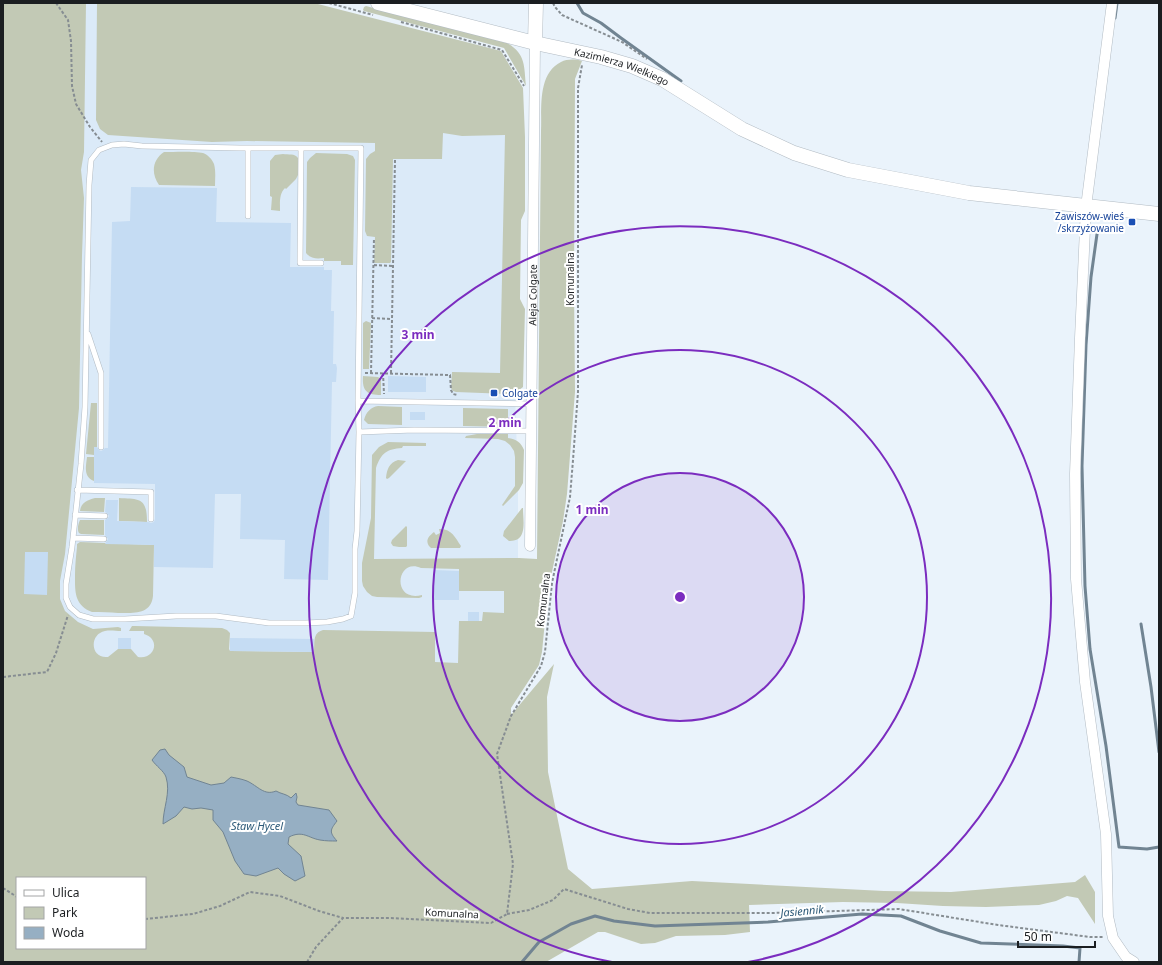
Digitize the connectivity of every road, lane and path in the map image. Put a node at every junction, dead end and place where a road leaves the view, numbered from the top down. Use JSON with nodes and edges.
{"nodes":[{"id":1,"x":56,"y":3,"type":"edge"},
{"id":2,"x":329,"y":3,"type":"edge"},
{"id":3,"x":536,"y":3,"type":"edge"},
{"id":4,"x":554,"y":3,"type":"edge"},
{"id":5,"x":1112,"y":3,"type":"edge"},
{"id":6,"x":378,"y":9,"type":"edge"},
{"id":7,"x":396,"y":21,"type":"dead end"},
{"id":8,"x":535,"y":43,"type":"junction"},
{"id":9,"x":585,"y":54,"type":"junction"},
{"id":10,"x":648,"y":59,"type":"dead end"},
{"id":11,"x":524,"y":87,"type":"dead end"},
{"id":12,"x":107,"y":147,"type":"junction"},
{"id":13,"x":248,"y":148,"type":"junction"},
{"id":14,"x":301,"y":148,"type":"junction"},
{"id":15,"x":395,"y":160,"type":"dead end"},
{"id":16,"x":1086,"y":207,"type":"junction"},
{"id":17,"x":1159,"y":214,"type":"edge"},
{"id":18,"x":248,"y":216,"type":"dead end"},
{"id":19,"x":374,"y":238,"type":"dead end"},
{"id":20,"x":321,"y":263,"type":"dead end"},
{"id":21,"x":374,"y":265,"type":"junction"},
{"id":22,"x":393,"y":266,"type":"junction"},
{"id":23,"x":372,"y":318,"type":"junction"},
{"id":24,"x":392,"y":319,"type":"junction"},
{"id":25,"x":86,"y":329,"type":"junction"},
{"id":26,"x":358,"y":372,"type":"junction"},
{"id":27,"x":371,"y":373,"type":"junction"},
{"id":28,"x":383,"y":373,"type":"junction"},
{"id":29,"x":391,"y":373,"type":"junction"},
{"id":30,"x":524,"y":387,"type":"dead end"},
{"id":31,"x":458,"y":395,"type":"dead end"},
{"id":32,"x":509,"y":396,"type":"dead end"},
{"id":33,"x":358,"y":401,"type":"junction"},
{"id":34,"x":384,"y":401,"type":"junction"},
{"id":35,"x":532,"y":404,"type":"junction"},
{"id":36,"x":531,"y":431,"type":"junction"},
{"id":37,"x":359,"y":432,"type":"junction"},
{"id":38,"x":101,"y":448,"type":"dead end"},
{"id":39,"x":77,"y":490,"type":"junction"},
{"id":40,"x":75,"y":515,"type":"junction"},
{"id":41,"x":105,"y":516,"type":"dead end"},
{"id":42,"x":151,"y":520,"type":"dead end"},
{"id":43,"x":72,"y":538,"type":"junction"},
{"id":44,"x":104,"y":539,"type":"dead end"},
{"id":45,"x":530,"y":546,"type":"dead end"},
{"id":46,"x":70,"y":607,"type":"junction"},
{"id":47,"x":3,"y":676,"type":"edge"},
{"id":48,"x":3,"y":888,"type":"edge"},
{"id":49,"x":16,"y":896,"type":"edge"},
{"id":50,"x":507,"y":914,"type":"junction"},
{"id":51,"x":343,"y":918,"type":"junction"},
{"id":52,"x":146,"y":919,"type":"edge"},
{"id":53,"x":1113,"y":938,"type":"junction"},
{"id":54,"x":306,"y":962,"type":"edge"},
{"id":55,"x":1134,"y":962,"type":"edge"}],
"edges":[{"from":1,"to":12,"type":"path"},
{"from":2,"to":6,"type":"path"},
{"from":3,"to":8,"type":"street"},
{"from":4,"to":10,"type":"path"},
{"from":5,"to":16,"type":"street"},
{"from":6,"to":8,"type":"street","name":"Kazimierza Wielkiego"},
{"from":7,"to":11,"type":"path"},
{"from":8,"to":9,"type":"street","name":"Kazimierza Wielkiego"},
{"from":8,"to":35,"type":"street","name":"Aleja Colgate"},
{"from":9,"to":16,"type":"street","name":"Kazimierza Wielkiego"},
{"from":9,"to":50,"type":"path","name":"Komunalna"},
{"from":12,"to":13,"type":"lane"},
{"from":12,"to":25,"type":"lane"},
{"from":13,"to":14,"type":"lane"},
{"from":13,"to":18,"type":"lane"},
{"from":14,"to":20,"type":"lane"},
{"from":14,"to":26,"type":"lane"},
{"from":15,"to":22,"type":"path"},
{"from":16,"to":17,"type":"street","name":"Kazimierza Wielkiego"},
{"from":16,"to":53,"type":"street"},
{"from":19,"to":21,"type":"path"},
{"from":21,"to":22,"type":"path"},
{"from":21,"to":23,"type":"path"},
{"from":22,"to":24,"type":"path"},
{"from":23,"to":24,"type":"path"},
{"from":23,"to":27,"type":"path"},
{"from":24,"to":29,"type":"path"},
{"from":25,"to":38,"type":"lane"},
{"from":25,"to":39,"type":"lane"},
{"from":26,"to":27,"type":"path"},
{"from":26,"to":33,"type":"lane"},
{"from":27,"to":28,"type":"path"},
{"from":28,"to":29,"type":"path"},
{"from":28,"to":34,"type":"path"},
{"from":29,"to":31,"type":"path"},
{"from":30,"to":32,"type":"path"},
{"from":33,"to":34,"type":"lane"},
{"from":33,"to":37,"type":"lane"},
{"from":34,"to":35,"type":"lane"},
{"from":35,"to":36,"type":"street","name":"Aleja Colgate"},
{"from":36,"to":37,"type":"lane"},
{"from":36,"to":45,"type":"street","name":"Aleja Colgate"},
{"from":37,"to":46,"type":"lane"},
{"from":39,"to":40,"type":"lane"},
{"from":39,"to":42,"type":"lane"},
{"from":40,"to":41,"type":"lane"},
{"from":40,"to":43,"type":"lane"},
{"from":43,"to":44,"type":"lane"},
{"from":43,"to":46,"type":"lane"},
{"from":46,"to":47,"type":"path"},
{"from":48,"to":49,"type":"path"},
{"from":50,"to":51,"type":"path","name":"Komunalna"},
{"from":50,"to":53,"type":"path"},
{"from":51,"to":52,"type":"path","name":"Komunalna"},
{"from":51,"to":54,"type":"path"},
{"from":53,"to":55,"type":"street"}]}
